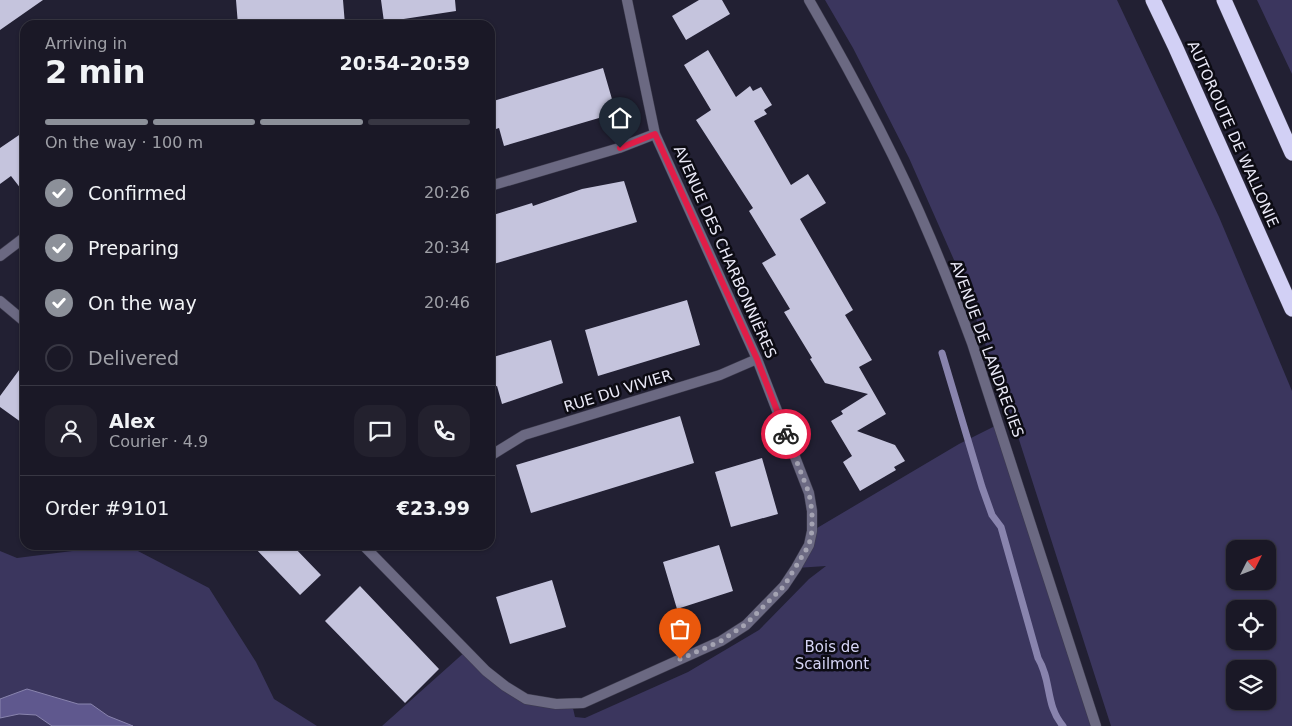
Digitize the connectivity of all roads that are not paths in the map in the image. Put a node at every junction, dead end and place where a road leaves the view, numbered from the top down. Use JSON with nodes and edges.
{"nodes":[{"id":1,"x":627,"y":0,"type":"edge"},
{"id":2,"x":809,"y":0,"type":"edge"},
{"id":3,"x":1153,"y":0,"type":"edge"},
{"id":4,"x":1224,"y":0,"type":"edge"},
{"id":5,"x":655,"y":134,"type":"junction"},
{"id":6,"x":1292,"y":153,"type":"edge"},
{"id":7,"x":495,"y":185,"type":"edge"},
{"id":8,"x":20,"y":242,"type":"edge"},
{"id":9,"x":0,"y":256,"type":"edge"},
{"id":10,"x":0,"y":301,"type":"edge"},
{"id":11,"x":1292,"y":309,"type":"edge"},
{"id":12,"x":20,"y":318,"type":"edge"},
{"id":13,"x":757,"y":359,"type":"junction"},
{"id":14,"x":495,"y":453,"type":"edge"},
{"id":15,"x":368,"y":550,"type":"edge"},
{"id":16,"x":1096,"y":726,"type":"edge"}],
"edges":[{"from":1,"to":5,"type":"street","name":"AVENUE DES CHARBONNIÈRES"},
{"from":2,"to":16,"type":"street","name":"AVENUE DE LANDRECIES"},
{"from":3,"to":11,"type":"highway","name":"AUTOROUTE DE WALLONIE"},
{"from":4,"to":6,"type":"highway"},
{"from":5,"to":7,"type":"street"},
{"from":5,"to":13,"type":"street","name":"AVENUE DES CHARBONNIÈRES"},
{"from":8,"to":9,"type":"street"},
{"from":10,"to":12,"type":"street"},
{"from":13,"to":14,"type":"street","name":"RUE DU VIVIER"},
{"from":13,"to":15,"type":"street","name":"AVENUE DES CHARBONNIÈRES"}]}
